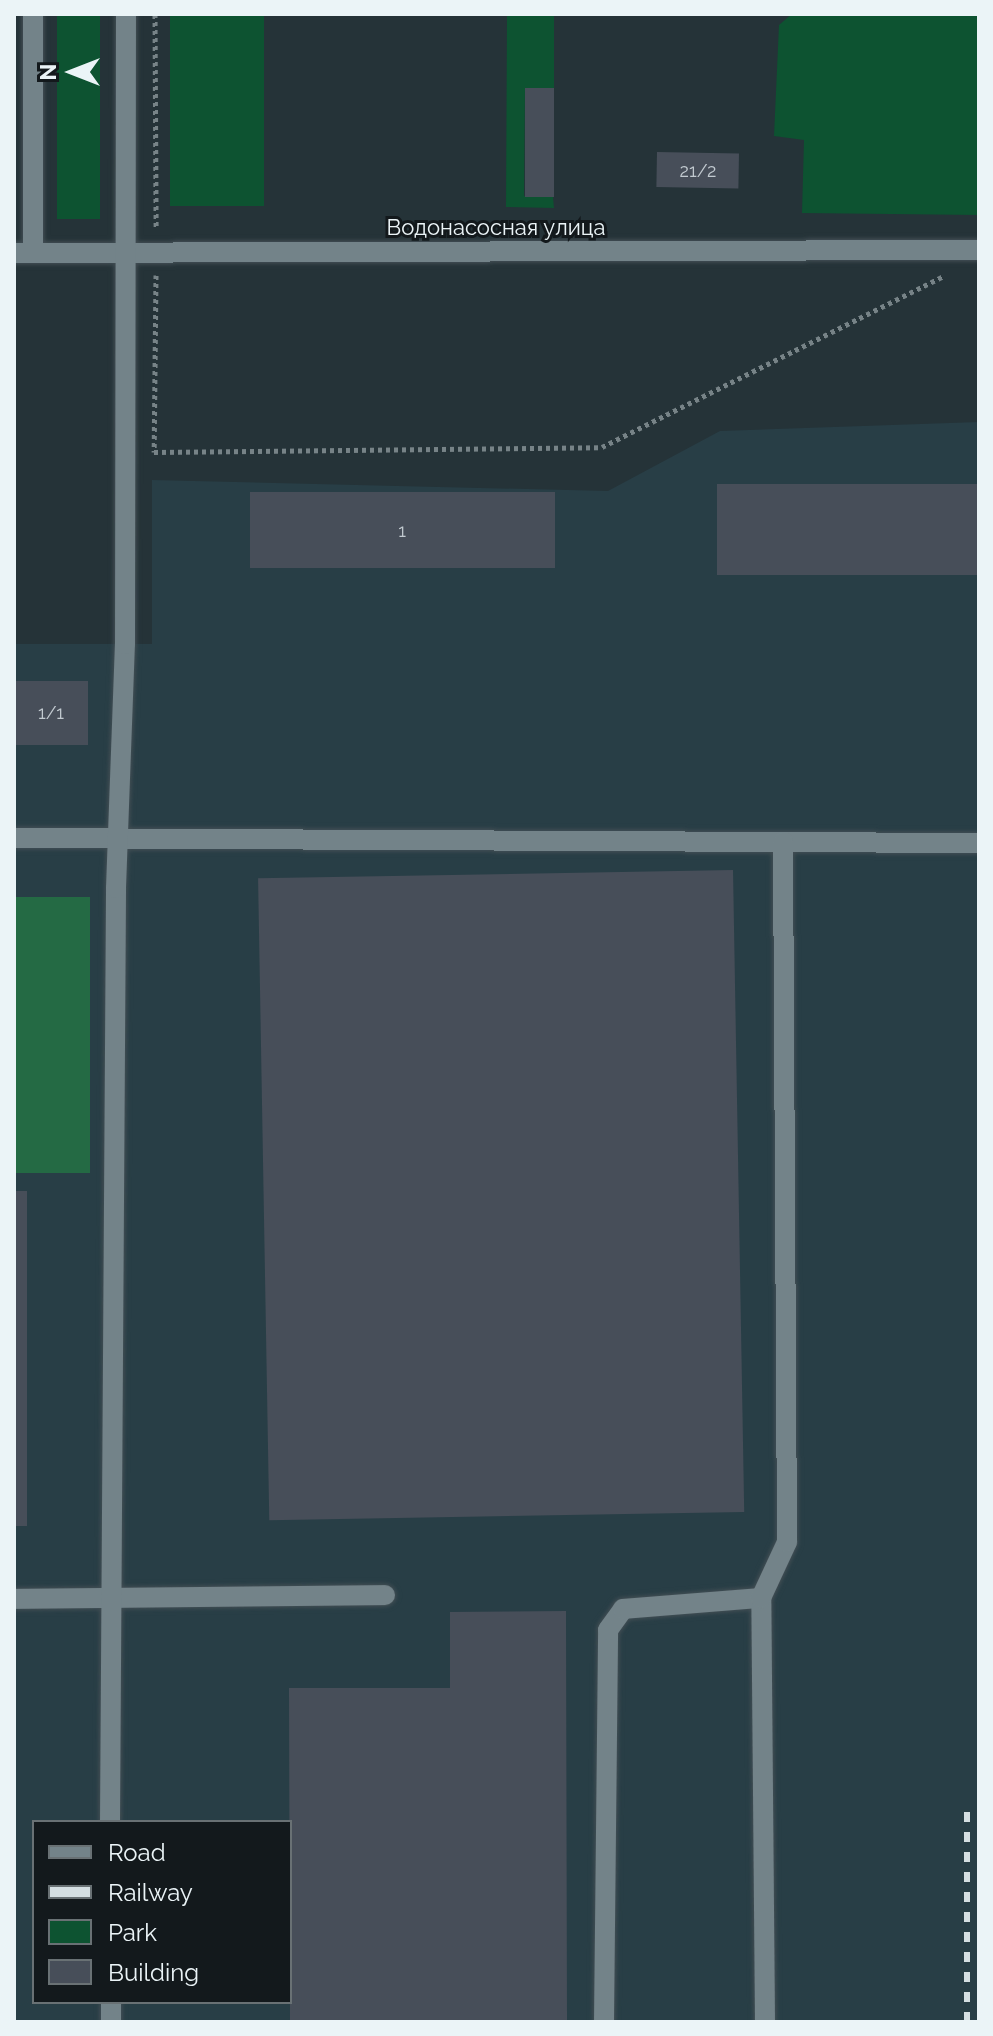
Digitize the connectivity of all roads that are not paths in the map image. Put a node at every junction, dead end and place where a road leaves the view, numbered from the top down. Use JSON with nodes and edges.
{"nodes":[{"id":1,"x":33,"y":14,"type":"edge"},
{"id":2,"x":126,"y":14,"type":"edge"},
{"id":3,"x":979,"y":250,"type":"edge"},
{"id":4,"x":24,"y":253,"type":"edge"},
{"id":5,"x":126,"y":253,"type":"junction"},
{"id":6,"x":117,"y":837,"type":"junction"},
{"id":7,"x":14,"y":838,"type":"edge"},
{"id":8,"x":783,"y":842,"type":"junction"},
{"id":9,"x":979,"y":843,"type":"edge"},
{"id":10,"x":385,"y":1595,"type":"dead end"},
{"id":11,"x":114,"y":1597,"type":"junction"},
{"id":12,"x":761,"y":1598,"type":"junction"},
{"id":13,"x":14,"y":1599,"type":"edge"},
{"id":14,"x":110,"y":1820,"type":"edge"},
{"id":15,"x":604,"y":2022,"type":"edge"},
{"id":16,"x":765,"y":2022,"type":"edge"}],
"edges":[{"from":1,"to":4,"type":"street"},
{"from":2,"to":5,"type":"street"},
{"from":3,"to":5,"type":"street","name":"Водонасосная улица"},
{"from":4,"to":5,"type":"street","name":"Водонасосная улица"},
{"from":5,"to":6,"type":"street"},
{"from":6,"to":7,"type":"street"},
{"from":6,"to":8,"type":"street"},
{"from":6,"to":11,"type":"street"},
{"from":8,"to":9,"type":"street"},
{"from":8,"to":12,"type":"street"},
{"from":10,"to":11,"type":"street"},
{"from":11,"to":13,"type":"street"},
{"from":11,"to":14,"type":"street"},
{"from":12,"to":15,"type":"street"},
{"from":12,"to":16,"type":"street"}]}
